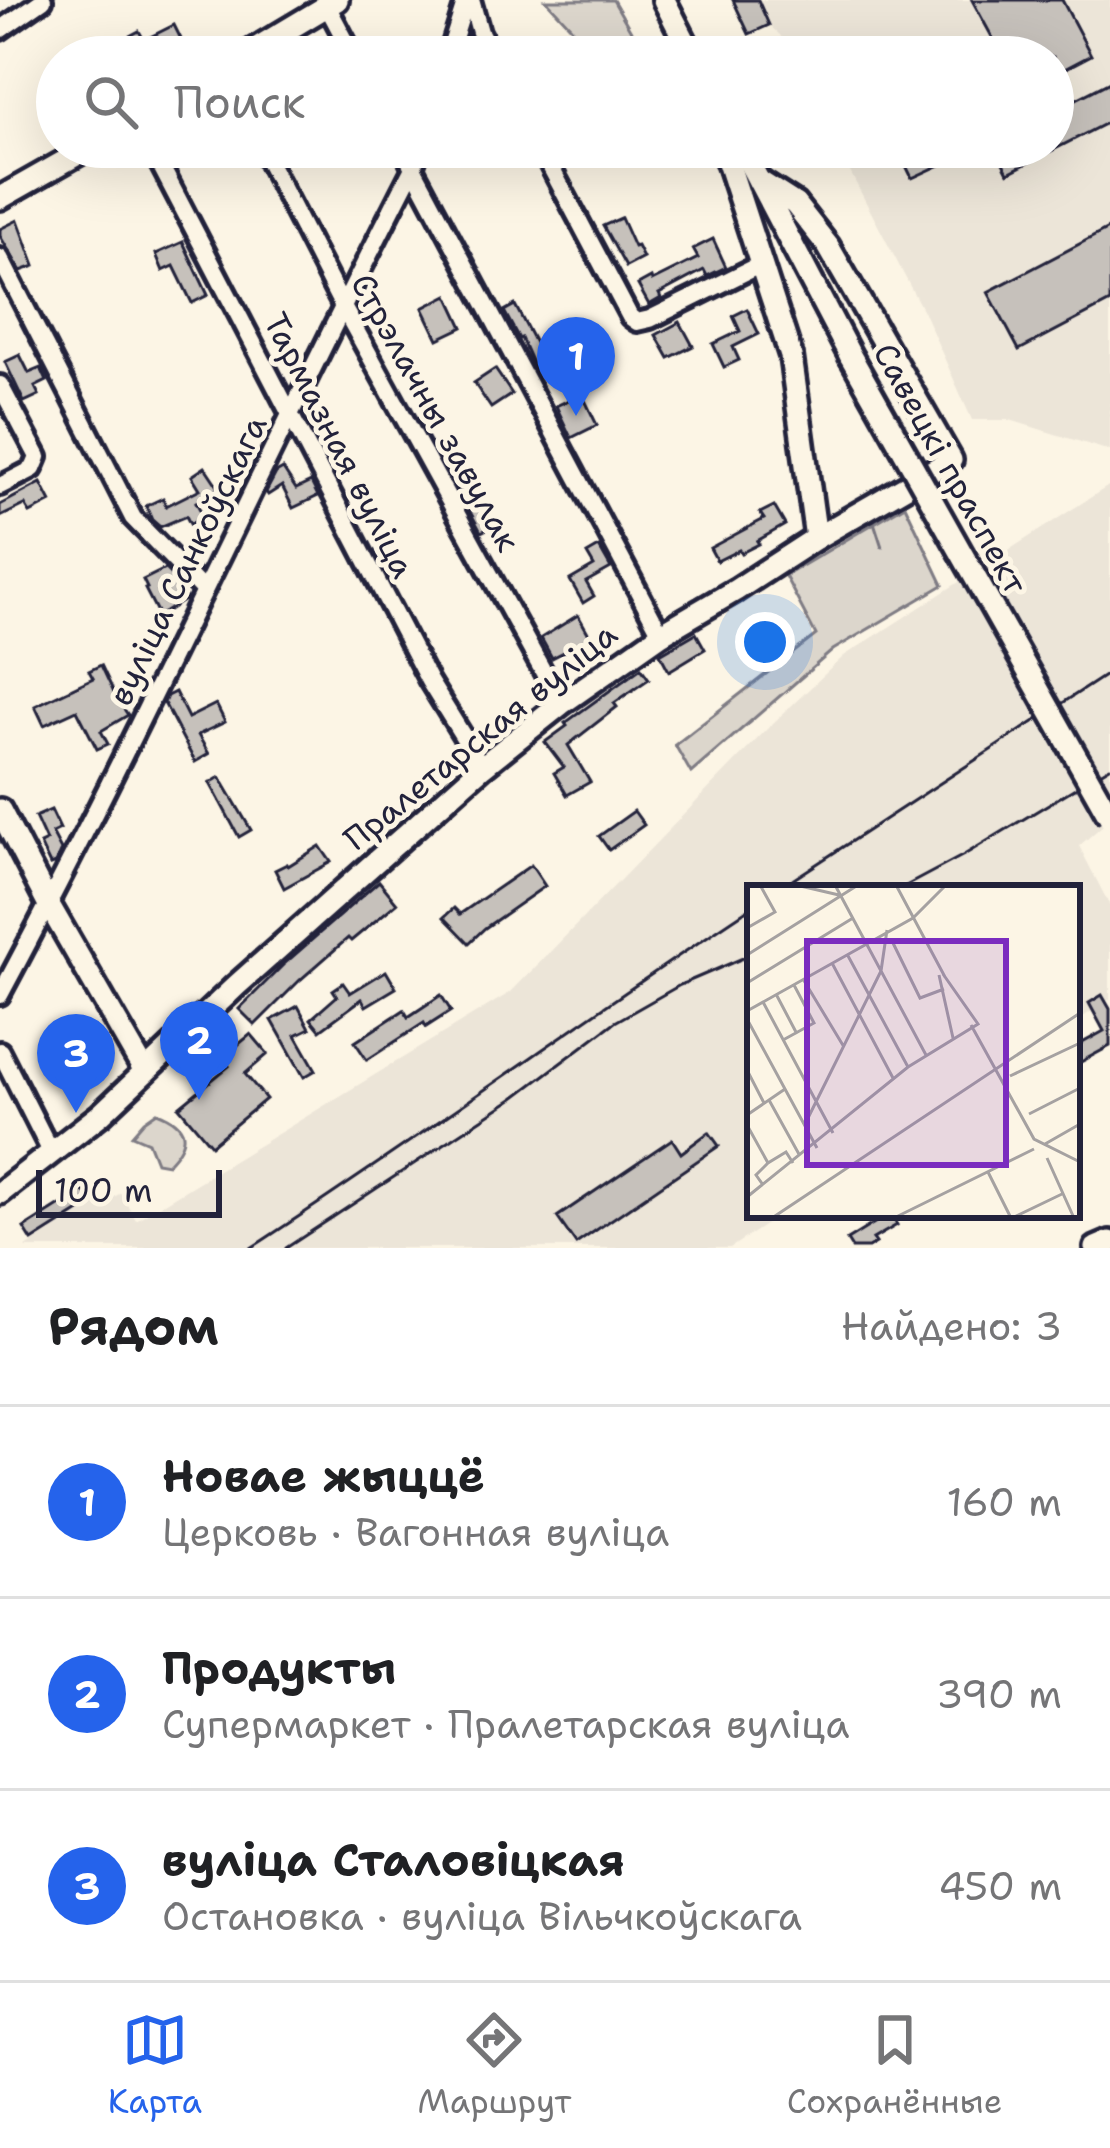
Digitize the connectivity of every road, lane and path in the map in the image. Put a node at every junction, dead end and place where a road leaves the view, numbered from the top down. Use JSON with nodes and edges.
{"nodes":[{"id":1,"x":43,"y":0,"type":"edge"},
{"id":2,"x":468,"y":0,"type":"edge"},
{"id":3,"x":664,"y":0,"type":"edge"},
{"id":4,"x":330,"y":2,"type":"edge"},
{"id":5,"x":0,"y":30,"type":"edge"},
{"id":6,"x":276,"y":36,"type":"edge"},
{"id":7,"x":345,"y":36,"type":"edge"},
{"id":8,"x":455,"y":36,"type":"edge"},
{"id":9,"x":482,"y":36,"type":"edge"},
{"id":10,"x":682,"y":36,"type":"edge"},
{"id":11,"x":53,"y":168,"type":"edge"},
{"id":12,"x":162,"y":168,"type":"edge"},
{"id":13,"x":272,"y":168,"type":"edge"},
{"id":14,"x":413,"y":168,"type":"joint"},
{"id":15,"x":551,"y":168,"type":"edge"},
{"id":16,"x":730,"y":168,"type":"edge"},
{"id":17,"x":752,"y":168,"type":"edge"},
{"id":18,"x":759,"y":181,"type":"junction"},
{"id":19,"x":0,"y":198,"type":"edge"},
{"id":20,"x":0,"y":258,"type":"edge"},
{"id":21,"x":761,"y":267,"type":"junction"},
{"id":22,"x":804,"y":269,"type":"junction"},
{"id":23,"x":342,"y":305,"type":"junction"},
{"id":24,"x":0,"y":385,"type":"edge"},
{"id":25,"x":290,"y":413,"type":"junction"},
{"id":26,"x":0,"y":486,"type":"edge"},
{"id":27,"x":816,"y":538,"type":"junction"},
{"id":28,"x":203,"y":590,"type":"junction"},
{"id":29,"x":661,"y":634,"type":"junction"},
{"id":30,"x":561,"y":704,"type":"junction"},
{"id":31,"x":482,"y":767,"type":"junction"},
{"id":32,"x":0,"y":810,"type":"edge"},
{"id":33,"x":1110,"y":817,"type":"edge"},
{"id":34,"x":49,"y":905,"type":"junction"},
{"id":35,"x":0,"y":995,"type":"edge"},
{"id":36,"x":0,"y":1051,"type":"edge"},
{"id":37,"x":145,"y":1072,"type":"junction"},
{"id":38,"x":52,"y":1154,"type":"junction"},
{"id":39,"x":0,"y":1192,"type":"edge"},
{"id":40,"x":1110,"y":1241,"type":"edge"},
{"id":41,"x":1096,"y":1248,"type":"edge"}],
"edges":[{"from":1,"to":5,"type":"street"},
{"from":2,"to":8,"type":"street"},
{"from":2,"to":9,"type":"street"},
{"from":3,"to":10,"type":"main road"},
{"from":4,"to":6,"type":"main road"},
{"from":4,"to":7,"type":"street"},
{"from":11,"to":19,"type":"main road"},
{"from":12,"to":25,"type":"street","name":"Тармазная вуліца"},
{"from":13,"to":23,"type":"street","name":"Стрэлачны завулак"},
{"from":14,"to":23,"type":"street","name":"вуліца Санкоўскага"},
{"from":14,"to":29,"type":"street"},
{"from":15,"to":21,"type":"street"},
{"from":16,"to":21,"type":"main road"},
{"from":17,"to":18,"type":"main road","name":"Савецкі праспект"},
{"from":18,"to":22,"type":"main road","name":"Савецкі праспект"},
{"from":18,"to":27,"type":"main road","name":"Пралетарская вуліца"},
{"from":20,"to":28,"type":"street"},
{"from":21,"to":22,"type":"main road"},
{"from":21,"to":27,"type":"main road"},
{"from":22,"to":33,"type":"main road","name":"Савецкі праспект","bridge":true},
{"from":23,"to":25,"type":"street","name":"вуліца Санкоўскага"},
{"from":23,"to":30,"type":"street","name":"Стрэлачны завулак"},
{"from":24,"to":26,"type":"street"},
{"from":25,"to":28,"type":"street","name":"вуліца Санкоўскага"},
{"from":25,"to":31,"type":"street","name":"Тармазная вуліца"},
{"from":27,"to":29,"type":"main road","name":"Пралетарская вуліца"},
{"from":28,"to":34,"type":"street","name":"вуліца Санкоўскага"},
{"from":29,"to":30,"type":"main road","name":"Пралетарская вуліца"},
{"from":30,"to":31,"type":"main road","name":"Пралетарская вуліца"},
{"from":31,"to":37,"type":"main road","name":"Пралетарская вуліца"},
{"from":32,"to":34,"type":"main road"},
{"from":34,"to":35,"type":"street","name":"вуліца Санкоўскага"},
{"from":34,"to":37,"type":"main road"},
{"from":36,"to":38,"type":"street"},
{"from":37,"to":38,"type":"main road","name":"Пралетарская вуліца"},
{"from":38,"to":39,"type":"main road","name":"Пралетарская вуліца"},
{"from":40,"to":41,"type":"main road"}]}
